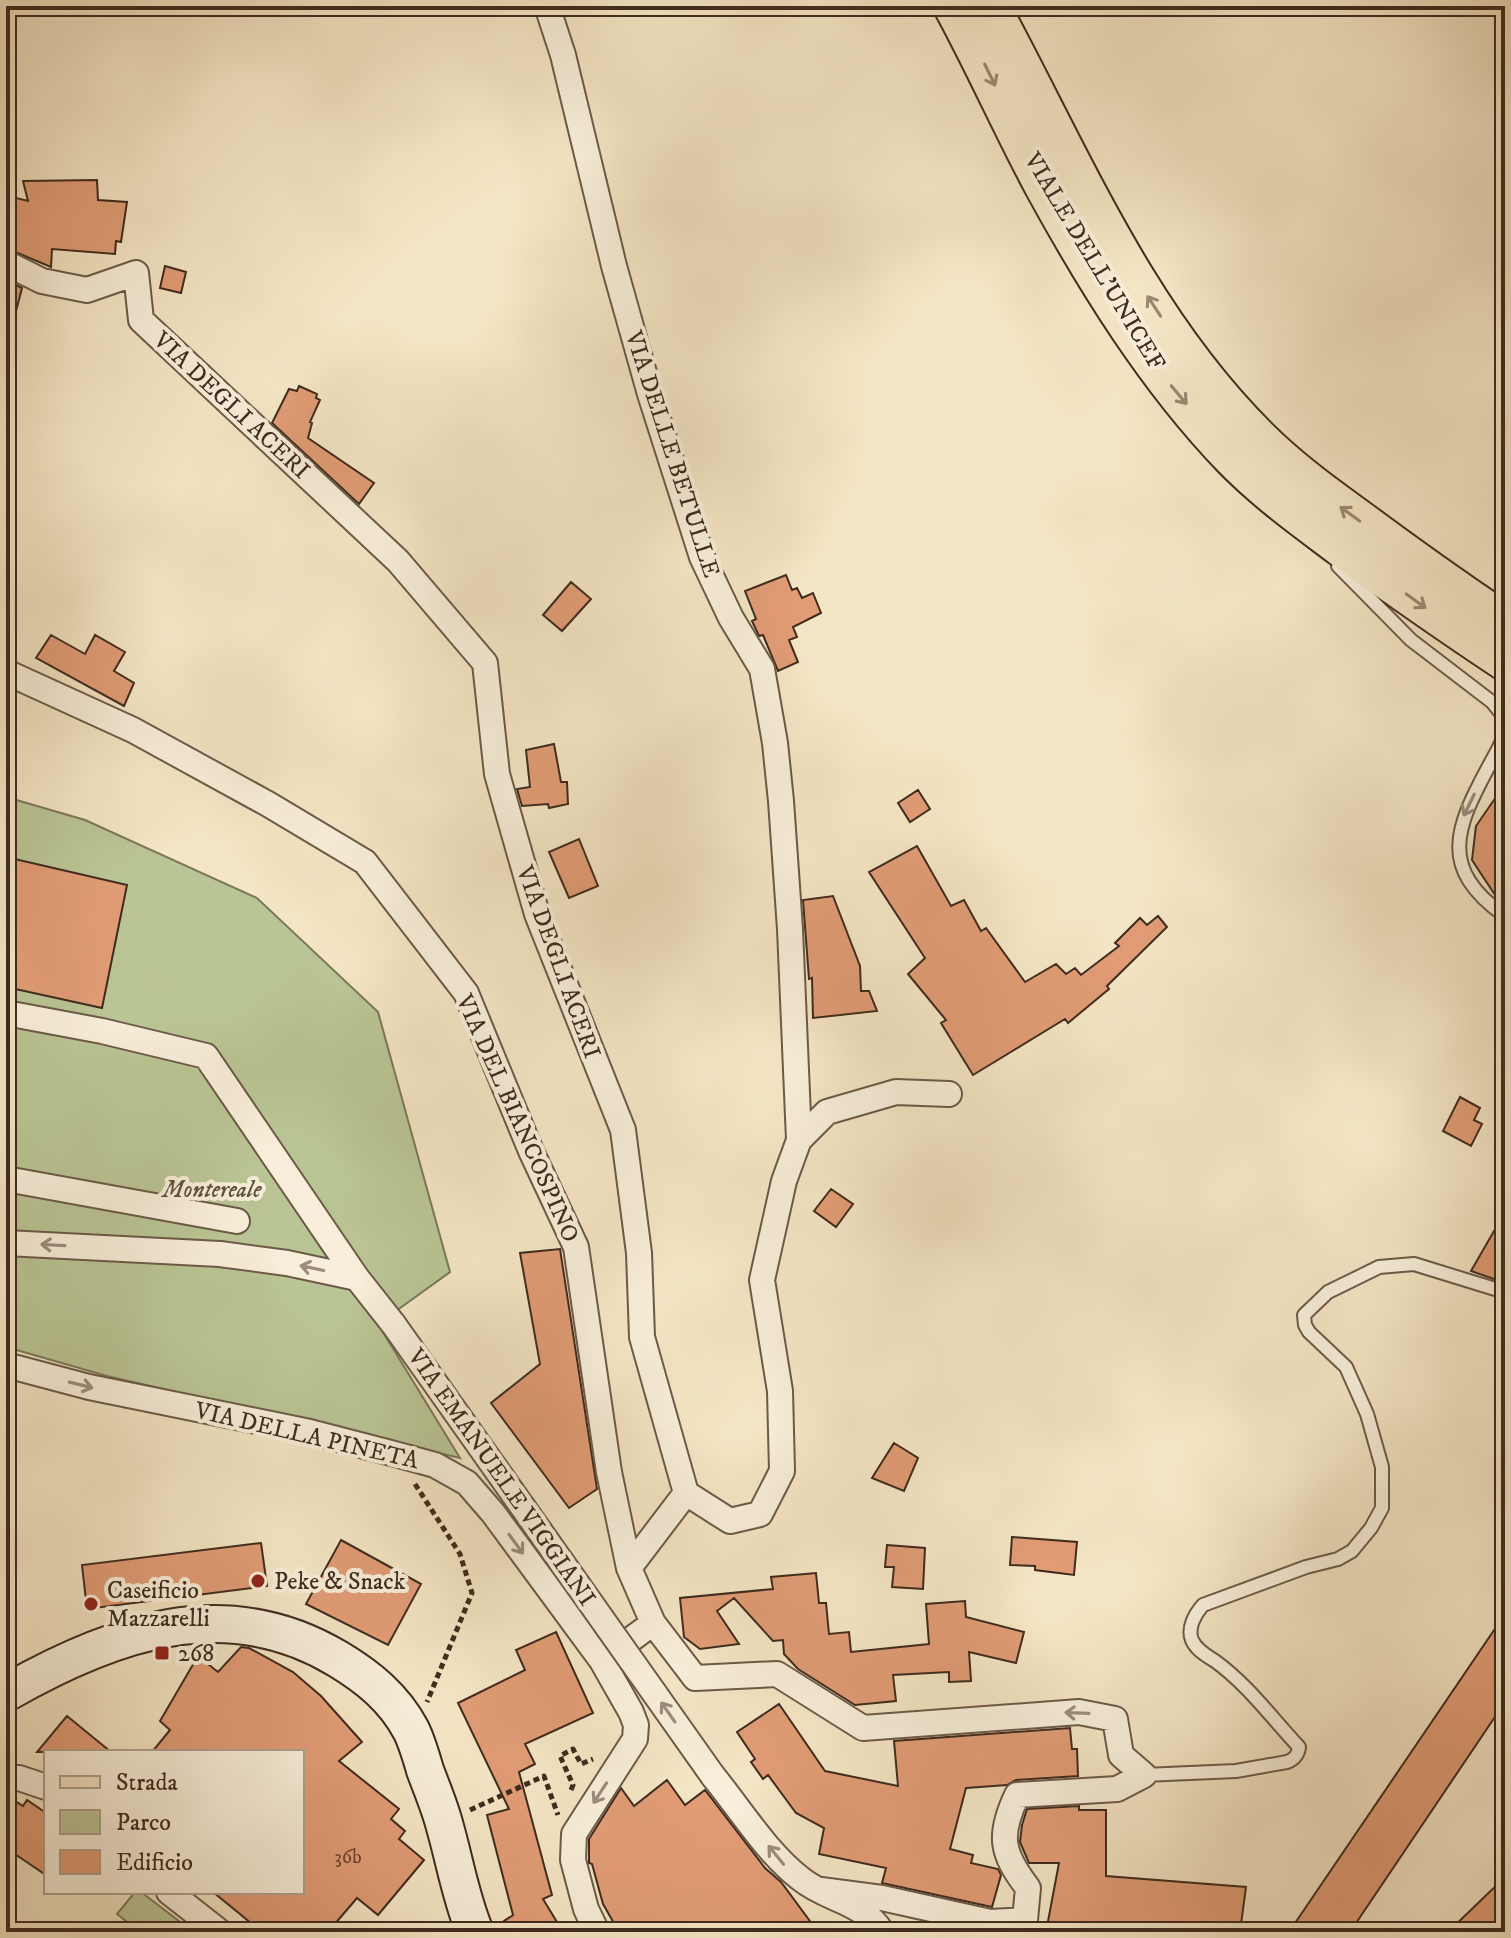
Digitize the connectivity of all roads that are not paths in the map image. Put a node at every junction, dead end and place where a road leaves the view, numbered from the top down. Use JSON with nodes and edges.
{"nodes":[{"id":1,"x":547,"y":6,"type":"edge"},
{"id":2,"x":954,"y":6,"type":"edge"},
{"id":3,"x":989,"y":6,"type":"edge"},
{"id":4,"x":6,"y":263,"type":"edge"},
{"id":5,"x":1277,"y":498,"type":"junction"},
{"id":6,"x":1317,"y":544,"type":"dead end"},
{"id":7,"x":1328,"y":555,"type":"dead end"},
{"id":8,"x":1505,"y":624,"type":"edge"},
{"id":9,"x":1505,"y":660,"type":"edge"},
{"id":10,"x":6,"y":672,"type":"edge"},
{"id":11,"x":1505,"y":916,"type":"edge"},
{"id":12,"x":6,"y":1013,"type":"edge"},
{"id":13,"x":949,"y":1094,"type":"dead end"},
{"id":14,"x":799,"y":1140,"type":"junction"},
{"id":15,"x":6,"y":1179,"type":"edge"},
{"id":16,"x":237,"y":1221,"type":"dead end"},
{"id":17,"x":6,"y":1243,"type":"edge"},
{"id":18,"x":357,"y":1278,"type":"junction"},
{"id":19,"x":1505,"y":1292,"type":"edge"},
{"id":20,"x":6,"y":1365,"type":"edge"},
{"id":21,"x":686,"y":1493,"type":"junction"},
{"id":22,"x":629,"y":1568,"type":"junction"},
{"id":23,"x":653,"y":1623,"type":"junction"},
{"id":24,"x":602,"y":1661,"type":"junction"},
{"id":25,"x":6,"y":1693,"type":"edge"},
{"id":26,"x":1144,"y":1775,"type":"junction"},
{"id":27,"x":6,"y":1778,"type":"edge"},
{"id":28,"x":44,"y":1786,"type":"edge"},
{"id":29,"x":821,"y":1890,"type":"junction"},
{"id":30,"x":172,"y":1894,"type":"edge"},
{"id":31,"x":220,"y":1932,"type":"edge"},
{"id":32,"x":475,"y":1932,"type":"edge"},
{"id":33,"x":597,"y":1932,"type":"edge"},
{"id":34,"x":882,"y":1932,"type":"edge"}],
"edges":[{"from":1,"to":14,"type":"street","name":"VIA DELLE BETULLE"},
{"from":2,"to":5,"type":"main road","name":"VIALE DELL'UNICEF","one_way":true},
{"from":8,"to":3,"type":"main road","name":"VIALE DELL'UNICEF","one_way":true},
{"from":4,"to":21,"type":"street","name":"VIA DEGLI ACERI"},
{"from":5,"to":6,"type":"lane"},
{"from":5,"to":9,"type":"main road","name":"VIALE DELL'UNICEF","one_way":true},
{"from":7,"to":11,"type":"lane","one_way":true},
{"from":10,"to":22,"type":"street","name":"VIA DEL BIANCOSPINO"},
{"from":12,"to":18,"type":"street","name":"VIA EMANUELE VIGGIANI"},
{"from":13,"to":14,"type":"street","name":"VIA DELLE BETULLE"},
{"from":14,"to":21,"type":"street","name":"VIA DELLE BETULLE"},
{"from":15,"to":16,"type":"street"},
{"from":18,"to":17,"type":"street","one_way":true},
{"from":29,"to":18,"type":"street","name":"VIA EMANUELE VIGGIANI","one_way":true,"bridge":true},
{"from":19,"to":26,"type":"lane"},
{"from":20,"to":24,"type":"street","name":"VIA DELLA PINETA","one_way":true},
{"from":21,"to":22,"type":"street"},
{"from":22,"to":23,"type":"street","name":"VIA DEL BIANCOSPINO"},
{"from":23,"to":24,"type":"street"},
{"from":26,"to":23,"type":"street","name":"VIA DEL BIANCOSPINO","one_way":true},
{"from":24,"to":33,"type":"street","name":"VIA DELLA PINETA","one_way":true},
{"from":25,"to":32,"type":"street"},
{"from":26,"to":29,"type":"street"},
{"from":27,"to":28,"type":"street"},
{"from":29,"to":34,"type":"street","name":"VIA EMANUELE VIGGIANI"},
{"from":30,"to":31,"type":"street"}]}
